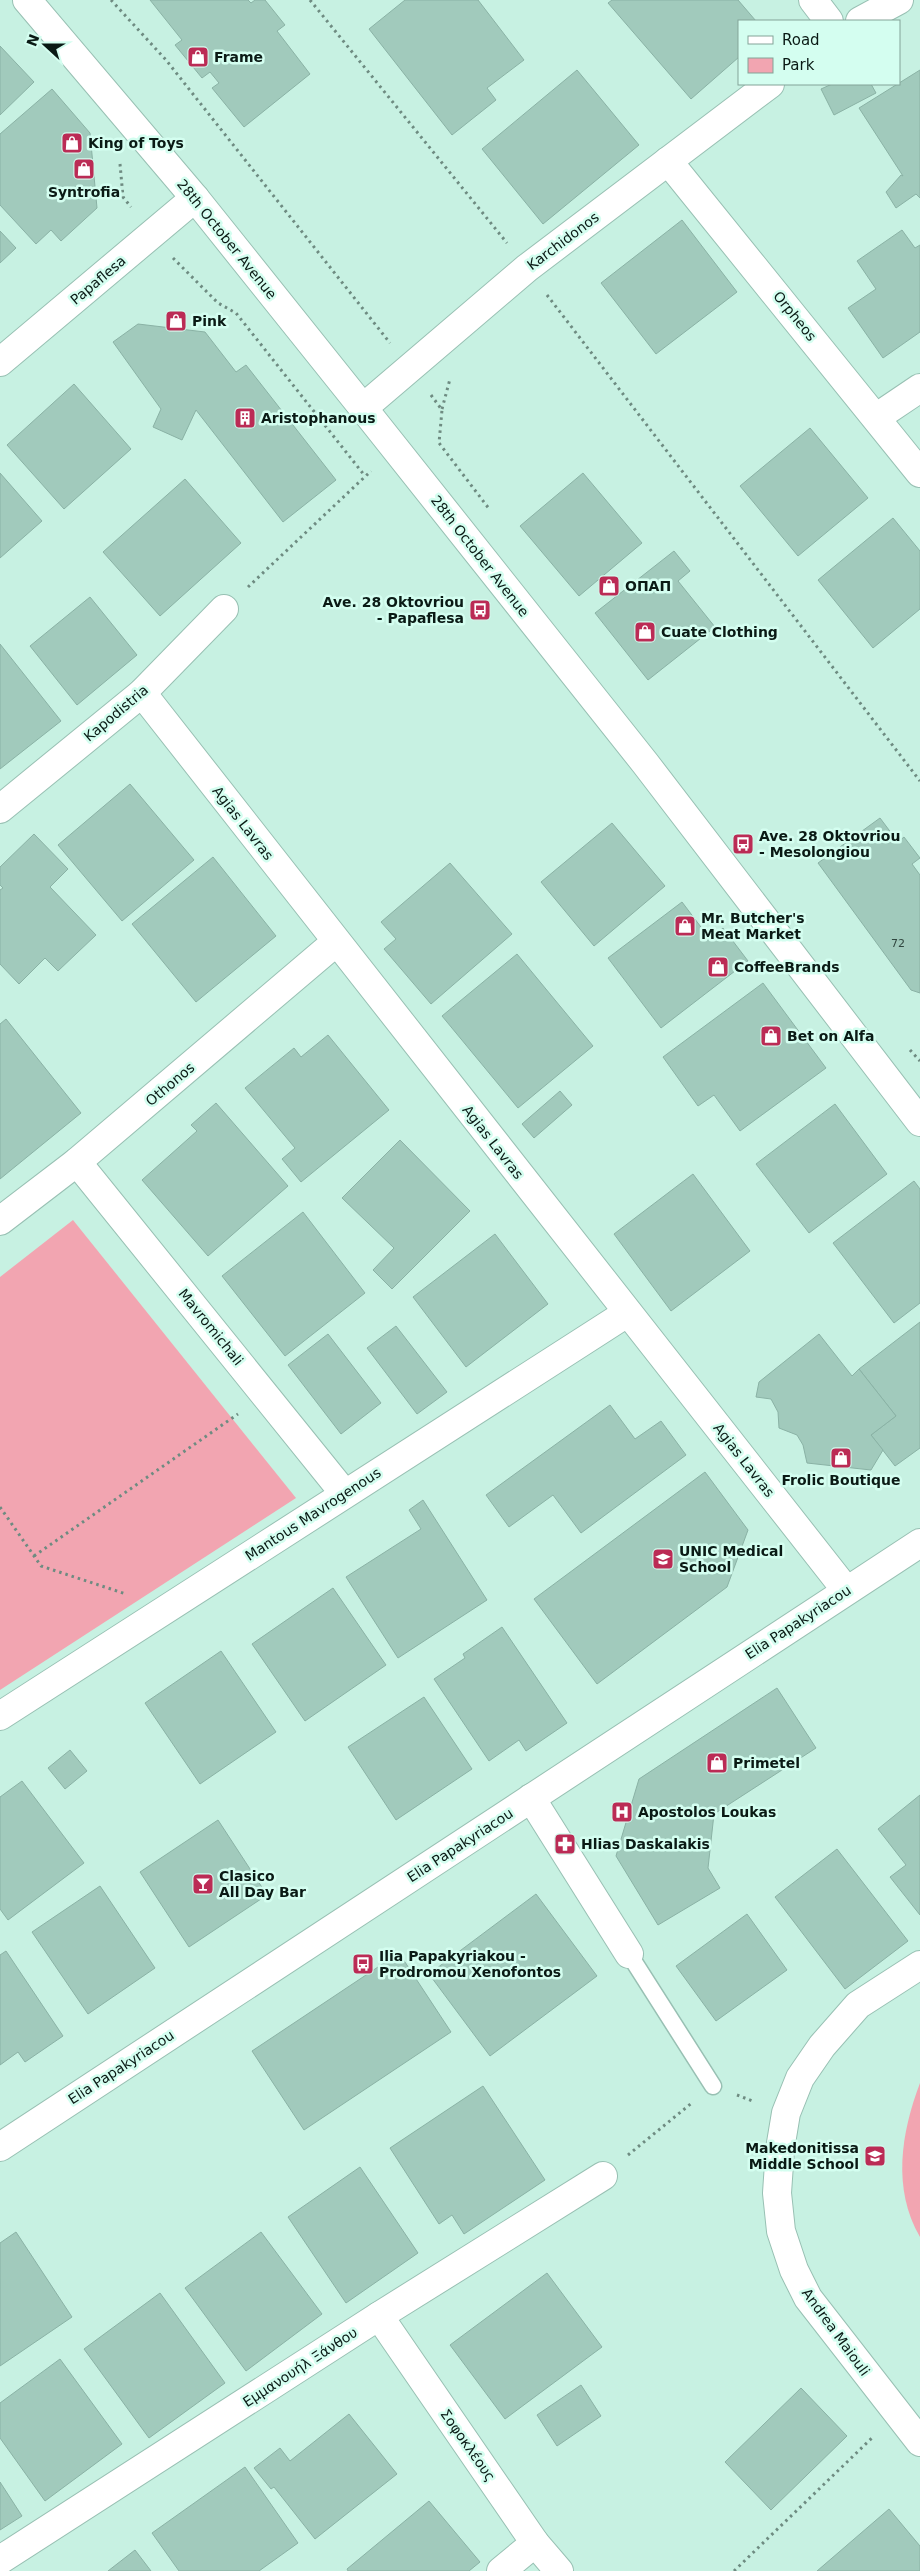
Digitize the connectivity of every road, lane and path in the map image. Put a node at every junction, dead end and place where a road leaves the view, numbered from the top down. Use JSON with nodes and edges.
{"nodes":[{"id":1,"x":112,"y":0,"type":"edge"},
{"id":2,"x":310,"y":0,"type":"edge"},
{"id":3,"x":813,"y":0,"type":"edge"},
{"id":4,"x":900,"y":0,"type":"edge"},
{"id":5,"x":37,"y":4,"type":"edge"},
{"id":6,"x":828,"y":20,"type":"edge"},
{"id":7,"x":862,"y":20,"type":"edge"},
{"id":8,"x":769,"y":85,"type":"edge"},
{"id":9,"x":668,"y":160,"type":"junction"},
{"id":10,"x":195,"y":198,"type":"junction"},
{"id":11,"x":527,"y":268,"type":"junction"},
{"id":12,"x":0,"y":362,"type":"edge"},
{"id":13,"x":410,"y":368,"type":"junction"},
{"id":14,"x":920,"y":388,"type":"edge"},
{"id":15,"x":363,"y":408,"type":"junction"},
{"id":16,"x":876,"y":417,"type":"junction"},
{"id":17,"x":394,"y":448,"type":"junction"},
{"id":18,"x":920,"y":473,"type":"edge"},
{"id":19,"x":493,"y":514,"type":"dead end"},
{"id":20,"x":224,"y":609,"type":"joint"},
{"id":21,"x":142,"y":692,"type":"junction"},
{"id":22,"x":920,"y":781,"type":"edge"},
{"id":23,"x":0,"y":809,"type":"edge"},
{"id":24,"x":336,"y":942,"type":"junction"},
{"id":25,"x":907,"y":1047,"type":"dead end"},
{"id":26,"x":920,"y":1061,"type":"edge"},
{"id":27,"x":920,"y":1122,"type":"edge"},
{"id":28,"x":78,"y":1162,"type":"junction"},
{"id":29,"x":0,"y":1221,"type":"edge"},
{"id":30,"x":627,"y":1313,"type":"junction"},
{"id":31,"x":265,"y":1395,"type":"junction"},
{"id":32,"x":344,"y":1493,"type":"junction"},
{"id":33,"x":0,"y":1507,"type":"edge"},
{"id":34,"x":920,"y":1543,"type":"edge"},
{"id":35,"x":34,"y":1556,"type":"junction"},
{"id":36,"x":846,"y":1590,"type":"junction"},
{"id":37,"x":167,"y":1607,"type":"junction"},
{"id":38,"x":0,"y":1716,"type":"edge"},
{"id":39,"x":531,"y":1798,"type":"junction"},
{"id":40,"x":629,"y":1954,"type":"joint"},
{"id":41,"x":920,"y":1965,"type":"edge"},
{"id":42,"x":712,"y":2086,"type":"junction"},
{"id":43,"x":786,"y":2113,"type":"junction"},
{"id":44,"x":0,"y":2147,"type":"edge"},
{"id":45,"x":603,"y":2176,"type":"joint"},
{"id":46,"x":379,"y":2316,"type":"junction"},
{"id":47,"x":897,"y":2414,"type":"junction"},
{"id":48,"x":920,"y":2442,"type":"edge"},
{"id":49,"x":535,"y":2543,"type":"junction"},
{"id":50,"x":0,"y":2560,"type":"edge"},
{"id":51,"x":501,"y":2571,"type":"edge"},
{"id":52,"x":560,"y":2571,"type":"edge"},
{"id":53,"x":734,"y":2571,"type":"edge"}],
"edges":[{"from":1,"to":13,"type":"path"},
{"from":2,"to":11,"type":"path"},
{"from":3,"to":6,"type":"street"},
{"from":4,"to":7,"type":"street"},
{"from":5,"to":10,"type":"street","name":"28th October Avenue"},
{"from":8,"to":9,"type":"street","name":"Karchidonos"},
{"from":9,"to":11,"type":"street","name":"Karchidonos"},
{"from":9,"to":16,"type":"street","name":"Orpheos"},
{"from":10,"to":12,"type":"street","name":"Papaflesa"},
{"from":10,"to":15,"type":"street","name":"28th October Avenue"},
{"from":11,"to":13,"type":"street","name":"Karchidonos"},
{"from":11,"to":22,"type":"path"},
{"from":13,"to":15,"type":"street","name":"Karchidonos"},
{"from":13,"to":19,"type":"path"},
{"from":14,"to":16,"type":"street"},
{"from":15,"to":17,"type":"street","name":"28th October Avenue"},
{"from":16,"to":18,"type":"street","name":"Orpheos"},
{"from":17,"to":20,"type":"path"},
{"from":17,"to":27,"type":"street","name":"28th October Avenue"},
{"from":20,"to":21,"type":"street","name":"Kapodistria"},
{"from":21,"to":23,"type":"street","name":"Kapodistria"},
{"from":21,"to":24,"type":"street","name":"Agias Lavras"},
{"from":24,"to":28,"type":"street","name":"Othonos"},
{"from":24,"to":30,"type":"street","name":"Agias Lavras"},
{"from":25,"to":26,"type":"path"},
{"from":28,"to":29,"type":"street","name":"Othonos"},
{"from":28,"to":31,"type":"street","name":"Mavromichali"},
{"from":30,"to":32,"type":"street","name":"Mantous Mavrogenous"},
{"from":30,"to":36,"type":"street","name":"Agias Lavras"},
{"from":31,"to":32,"type":"street","name":"Mavromichali"},
{"from":31,"to":35,"type":"path"},
{"from":32,"to":37,"type":"street","name":"Mantous Mavrogenous"},
{"from":33,"to":35,"type":"path"},
{"from":34,"to":36,"type":"street","name":"Elia Papakyriacou"},
{"from":35,"to":37,"type":"path"},
{"from":36,"to":39,"type":"street","name":"Elia Papakyriacou"},
{"from":37,"to":38,"type":"street","name":"Mantous Mavrogenous"},
{"from":39,"to":40,"type":"street"},
{"from":39,"to":44,"type":"street","name":"Elia Papakyriacou"},
{"from":40,"to":42,"type":"lane"},
{"from":41,"to":43,"type":"street","name":"Andrea Maiouli"},
{"from":42,"to":43,"type":"path"},
{"from":42,"to":45,"type":"path"},
{"from":43,"to":47,"type":"street","name":"Andrea Maiouli"},
{"from":45,"to":46,"type":"street","name":"Εμμανουήλ Ξάνθου"},
{"from":46,"to":49,"type":"street","name":"Σοφοκλέους"},
{"from":46,"to":50,"type":"street","name":"Εμμανουήλ Ξάνθου"},
{"from":47,"to":48,"type":"street","name":"Andrea Maiouli"},
{"from":47,"to":53,"type":"path"},
{"from":49,"to":51,"type":"street"},
{"from":49,"to":52,"type":"street","name":"Σοφοκλέους"}]}
